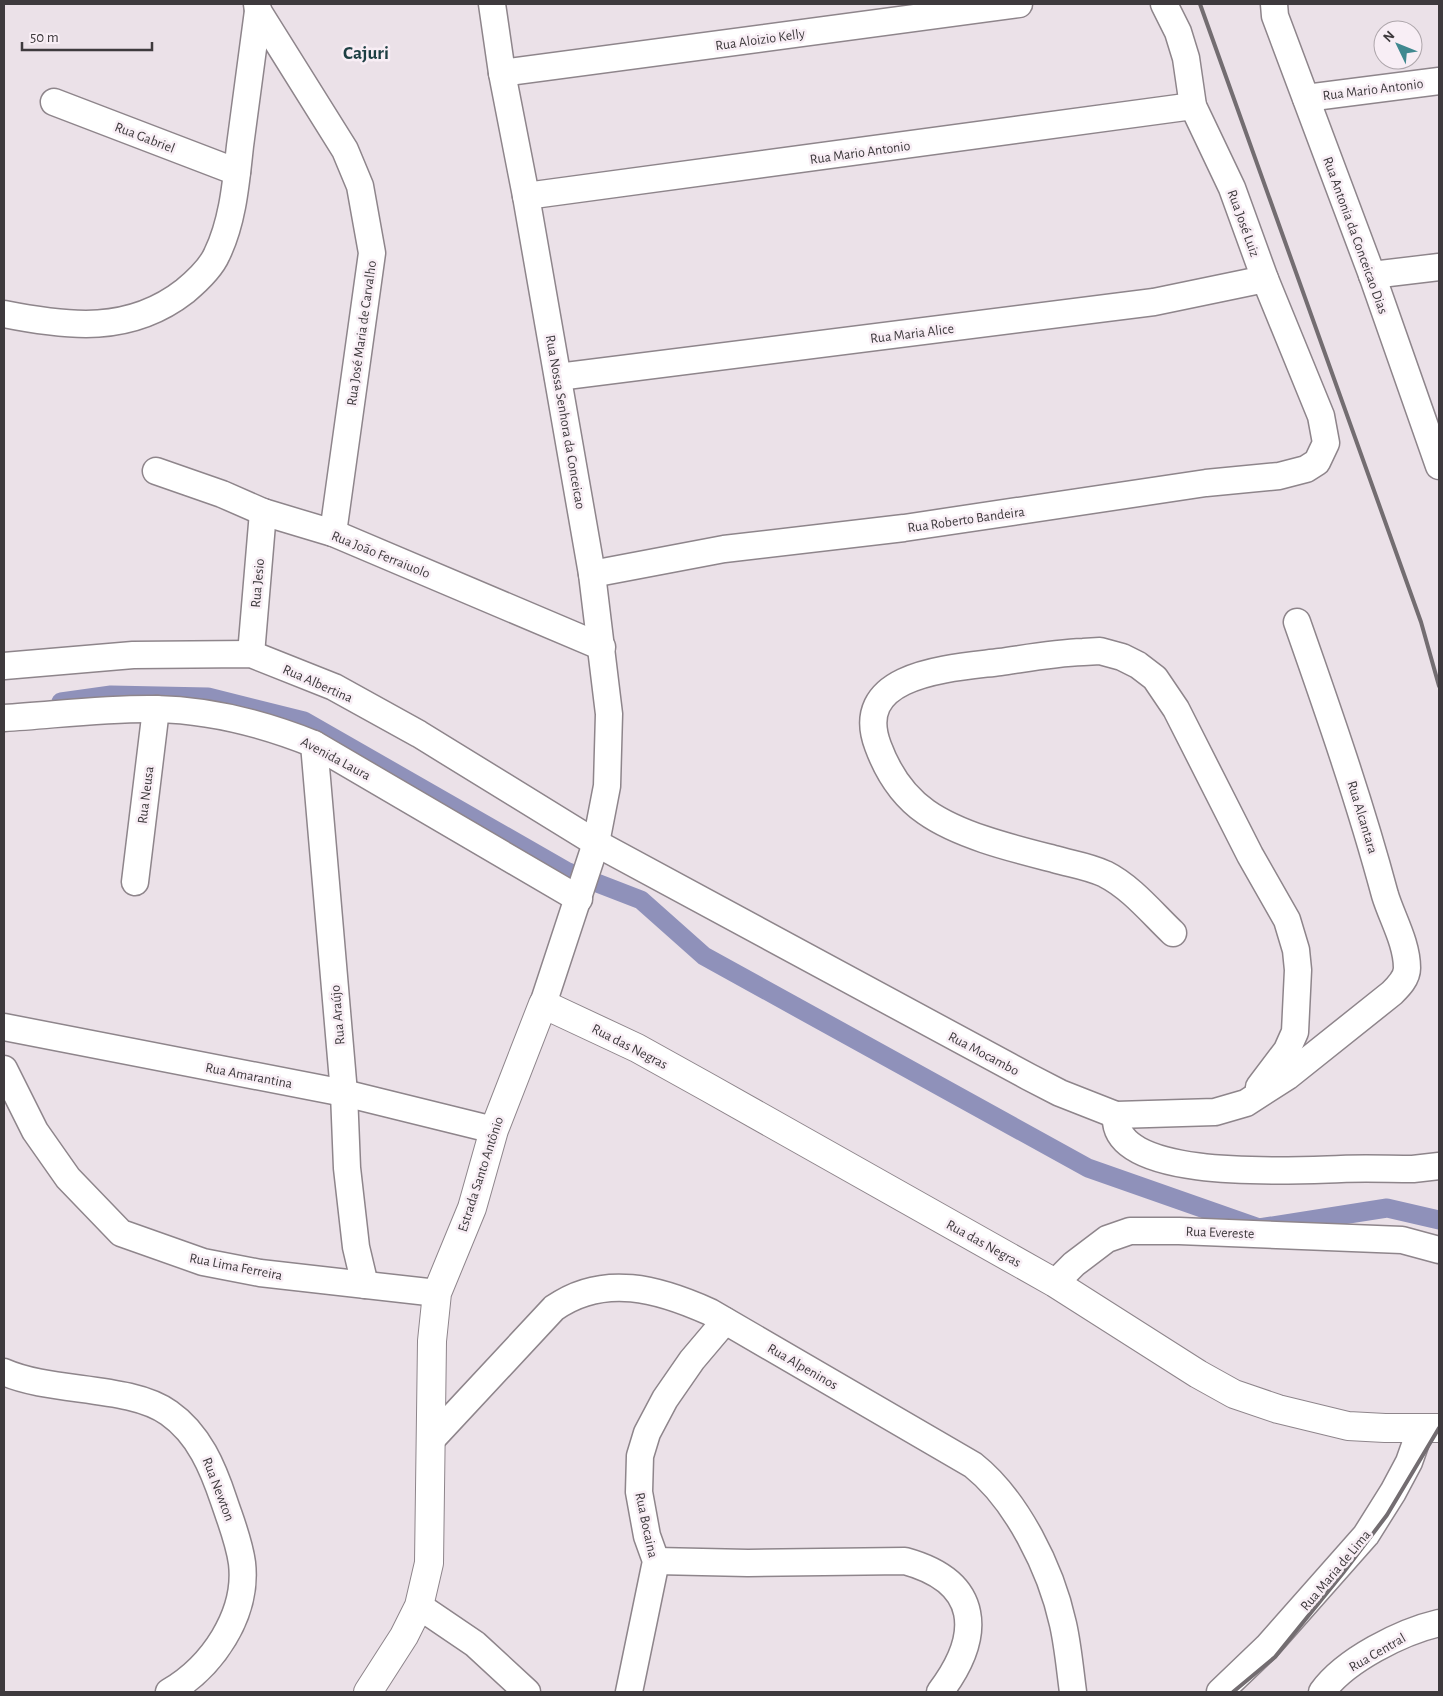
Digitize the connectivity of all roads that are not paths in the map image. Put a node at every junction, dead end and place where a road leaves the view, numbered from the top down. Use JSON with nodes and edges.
{"nodes":[{"id":1,"x":492,"y":4,"type":"edge"},
{"id":2,"x":1019,"y":4,"type":"edge"},
{"id":3,"x":1164,"y":4,"type":"edge"},
{"id":4,"x":1274,"y":4,"type":"edge"},
{"id":5,"x":258,"y":7,"type":"edge"},
{"id":6,"x":502,"y":74,"type":"junction"},
{"id":7,"x":1439,"y":81,"type":"edge"},
{"id":8,"x":1306,"y":98,"type":"junction"},
{"id":9,"x":54,"y":102,"type":"dead end"},
{"id":10,"x":1194,"y":106,"type":"junction"},
{"id":11,"x":237,"y":172,"type":"junction"},
{"id":12,"x":526,"y":196,"type":"junction"},
{"id":13,"x":1439,"y":267,"type":"edge"},
{"id":14,"x":1372,"y":275,"type":"junction"},
{"id":15,"x":1265,"y":279,"type":"junction"},
{"id":16,"x":4,"y":314,"type":"edge"},
{"id":17,"x":558,"y":377,"type":"junction"},
{"id":18,"x":1326,"y":443,"type":"joint"},
{"id":19,"x":1438,"y":462,"type":"edge"},
{"id":20,"x":156,"y":471,"type":"dead end"},
{"id":21,"x":263,"y":512,"type":"junction"},
{"id":22,"x":333,"y":533,"type":"junction"},
{"id":23,"x":592,"y":574,"type":"junction"},
{"id":24,"x":1297,"y":622,"type":"dead end"},
{"id":25,"x":602,"y":647,"type":"junction"},
{"id":26,"x":252,"y":654,"type":"junction"},
{"id":27,"x":4,"y":666,"type":"edge"},
{"id":28,"x":156,"y":709,"type":"junction"},
{"id":29,"x":4,"y":718,"type":"edge"},
{"id":30,"x":314,"y":744,"type":"junction"},
{"id":31,"x":594,"y":849,"type":"junction"},
{"id":32,"x":135,"y":882,"type":"dead end"},
{"id":33,"x":581,"y":891,"type":"junction"},
{"id":34,"x":1174,"y":933,"type":"dead end"},
{"id":35,"x":543,"y":1004,"type":"junction"},
{"id":36,"x":1377,"y":1004,"type":"joint"},
{"id":37,"x":4,"y":1027,"type":"edge"},
{"id":38,"x":4,"y":1069,"type":"edge"},
{"id":39,"x":344,"y":1093,"type":"junction"},
{"id":40,"x":1246,"y":1103,"type":"junction"},
{"id":41,"x":1116,"y":1115,"type":"junction"},
{"id":42,"x":494,"y":1130,"type":"junction"},
{"id":43,"x":1439,"y":1166,"type":"edge"},
{"id":44,"x":1439,"y":1250,"type":"edge"},
{"id":45,"x":1055,"y":1283,"type":"junction"},
{"id":46,"x":365,"y":1285,"type":"junction"},
{"id":47,"x":437,"y":1292,"type":"junction"},
{"id":48,"x":725,"y":1320,"type":"junction"},
{"id":49,"x":4,"y":1372,"type":"edge"},
{"id":50,"x":1430,"y":1428,"type":"edge"},
{"id":51,"x":432,"y":1439,"type":"junction"},
{"id":52,"x":656,"y":1561,"type":"junction"},
{"id":53,"x":419,"y":1606,"type":"junction"},
{"id":54,"x":1439,"y":1623,"type":"edge"},
{"id":55,"x":169,"y":1692,"type":"edge"},
{"id":56,"x":368,"y":1692,"type":"edge"},
{"id":57,"x":526,"y":1692,"type":"edge"},
{"id":58,"x":629,"y":1692,"type":"edge"},
{"id":59,"x":940,"y":1692,"type":"edge"},
{"id":60,"x":1073,"y":1692,"type":"edge"},
{"id":61,"x":1220,"y":1692,"type":"edge"},
{"id":62,"x":1322,"y":1692,"type":"edge"}],
"edges":[{"from":1,"to":6,"type":"street","name":"Rua Nossa Senhora da Conceicao"},
{"from":2,"to":6,"type":"street","name":"Rua Aloizio Kelly"},
{"from":3,"to":10,"type":"street","name":"Rua José Luiz"},
{"from":4,"to":8,"type":"street","name":"Rua Antonia da Conceicao Dias"},
{"from":5,"to":11,"type":"street","name":"Rua José Maria de Carvalho"},
{"from":5,"to":22,"type":"street","name":"Rua José Maria de Carvalho"},
{"from":6,"to":12,"type":"street","name":"Rua Nossa Senhora da Conceicao"},
{"from":7,"to":8,"type":"street","name":"Rua Mario Antonio"},
{"from":8,"to":14,"type":"street","name":"Rua Antonia da Conceicao Dias"},
{"from":9,"to":11,"type":"street","name":"Rua Gabriel"},
{"from":10,"to":12,"type":"street","name":"Rua Mario Antonio"},
{"from":10,"to":15,"type":"street","name":"Rua José Luiz"},
{"from":11,"to":16,"type":"street","name":"Rua José Maria de Carvalho"},
{"from":12,"to":17,"type":"street","name":"Rua Nossa Senhora da Conceicao"},
{"from":13,"to":14,"type":"street"},
{"from":14,"to":19,"type":"street","name":"Rua Antonia da Conceicao Dias"},
{"from":15,"to":17,"type":"street","name":"Rua Maria Alice"},
{"from":15,"to":18,"type":"street","name":"Rua José Luiz"},
{"from":17,"to":23,"type":"street","name":"Rua Nossa Senhora da Conceicao"},
{"from":18,"to":23,"type":"street","name":"Rua Roberto Bandeira"},
{"from":20,"to":21,"type":"street","name":"Rua João Ferraiuolo"},
{"from":21,"to":22,"type":"street","name":"Rua João Ferraiuolo"},
{"from":21,"to":26,"type":"street","name":"Rua Jesio"},
{"from":22,"to":25,"type":"street","name":"Rua João Ferraiuolo"},
{"from":23,"to":25,"type":"street","name":"Rua Nossa Senhora da Conceicao"},
{"from":24,"to":36,"type":"street","name":"Rua Alcantara"},
{"from":25,"to":31,"type":"street","name":"Rua Nossa Senhora da Conceicao"},
{"from":26,"to":27,"type":"street","name":"Rua Albertina"},
{"from":26,"to":31,"type":"street","name":"Rua Albertina"},
{"from":28,"to":29,"type":"street","name":"Avenida Laura"},
{"from":28,"to":30,"type":"street","name":"Avenida Laura"},
{"from":28,"to":32,"type":"street","name":"Rua Neusa"},
{"from":30,"to":33,"type":"street","name":"Avenida Laura"},
{"from":30,"to":39,"type":"street","name":"Rua Araújo"},
{"from":31,"to":33,"type":"street","name":"Estrada Santo Antônio"},
{"from":31,"to":41,"type":"street","name":"Rua Mocambo"},
{"from":33,"to":35,"type":"street","name":"Estrada Santo Antônio"},
{"from":34,"to":40,"type":"street"},
{"from":35,"to":42,"type":"main road","name":"Estrada Santo Antônio"},
{"from":35,"to":45,"type":"main road","name":"Rua das Negras"},
{"from":36,"to":40,"type":"street","name":"Rua Mocambo"},
{"from":37,"to":39,"type":"street","name":"Rua Amarantina"},
{"from":38,"to":46,"type":"street","name":"Rua Lima Ferreira"},
{"from":39,"to":42,"type":"street","name":"Rua Amarantina"},
{"from":39,"to":46,"type":"street","name":"Rua Araújo"},
{"from":40,"to":41,"type":"street","name":"Rua Mocambo"},
{"from":41,"to":43,"type":"street"},
{"from":42,"to":47,"type":"main road","name":"Estrada Santo Antônio"},
{"from":44,"to":45,"type":"street","name":"Rua Evereste"},
{"from":45,"to":50,"type":"main road","name":"Rua das Negras"},
{"from":46,"to":47,"type":"street","name":"Rua Lima Ferreira"},
{"from":47,"to":51,"type":"main road","name":"Estrada Santo Antônio"},
{"from":48,"to":51,"type":"street","name":"Rua Alpeninos"},
{"from":48,"to":52,"type":"street","name":"Rua Bocaina"},
{"from":48,"to":60,"type":"street","name":"Rua Alpeninos"},
{"from":49,"to":55,"type":"street","name":"Rua Newton"},
{"from":50,"to":61,"type":"street","name":"Rua Maria de Lima"},
{"from":51,"to":53,"type":"main road","name":"Estrada Santo Antônio"},
{"from":52,"to":58,"type":"street","name":"Rua Bocaina"},
{"from":52,"to":59,"type":"street"},
{"from":53,"to":56,"type":"main road","name":"Estrada Santo Antônio"},
{"from":53,"to":57,"type":"street"},
{"from":54,"to":62,"type":"street","name":"Rua Central"}]}
